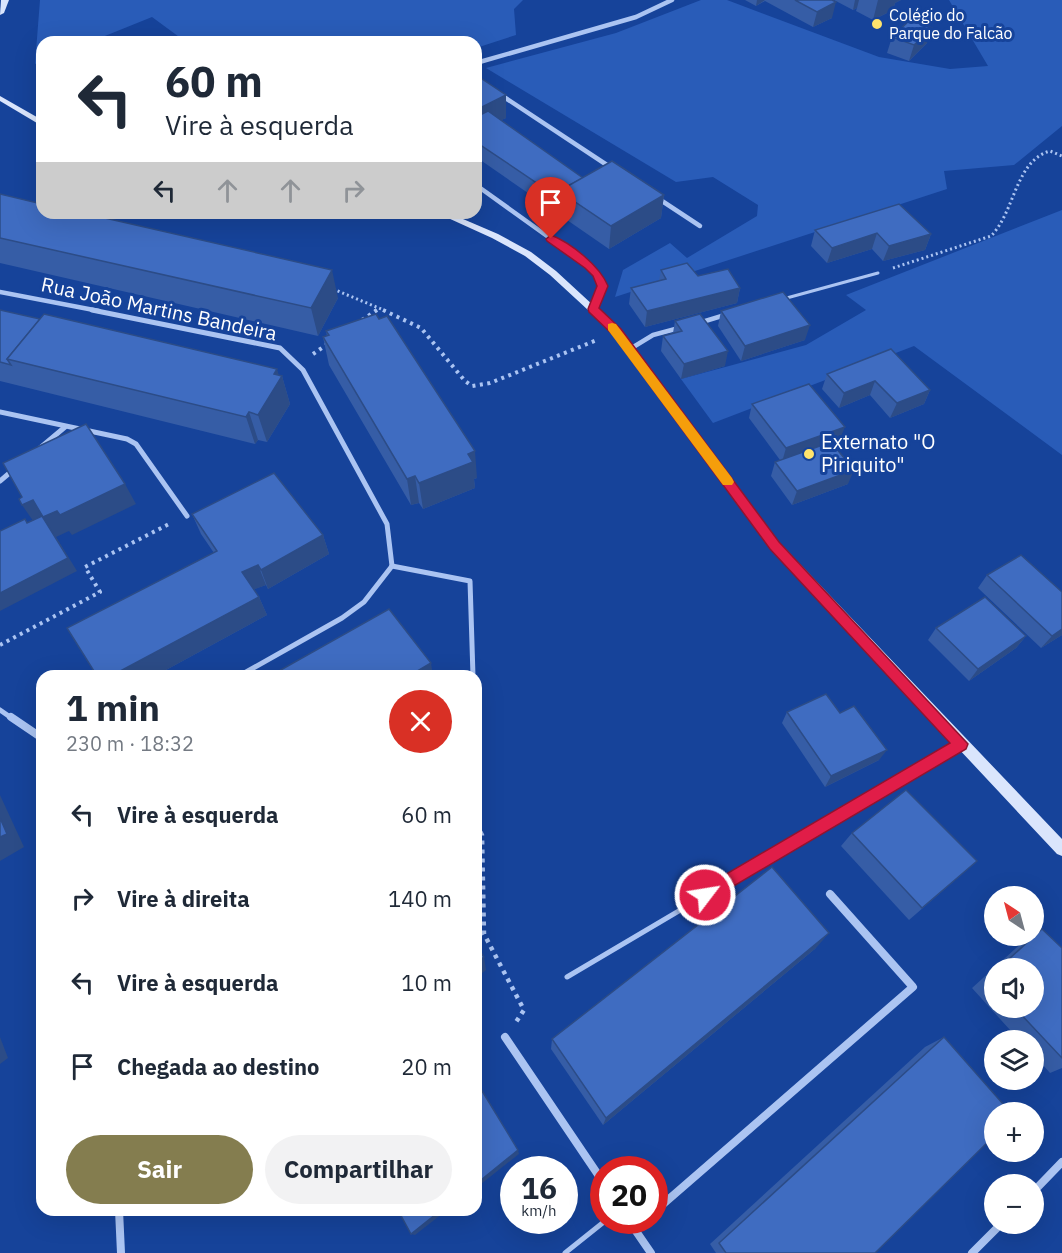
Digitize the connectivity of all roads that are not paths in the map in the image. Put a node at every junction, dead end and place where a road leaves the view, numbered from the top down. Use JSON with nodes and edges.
{"nodes":[{"id":1,"x":5,"y":0,"type":"edge"},
{"id":2,"x":672,"y":0,"type":"edge"},
{"id":3,"x":0,"y":13,"type":"edge"},
{"id":4,"x":482,"y":61,"type":"edge"},
{"id":5,"x":495,"y":91,"type":"edge"},
{"id":6,"x":0,"y":98,"type":"edge"},
{"id":7,"x":36,"y":120,"type":"edge"},
{"id":8,"x":622,"y":175,"type":"edge"},
{"id":9,"x":482,"y":189,"type":"edge"},
{"id":10,"x":651,"y":194,"type":"edge"},
{"id":11,"x":455,"y":219,"type":"edge"},
{"id":12,"x":700,"y":226,"type":"dead end"},
{"id":13,"x":878,"y":273,"type":"road end"},
{"id":14,"x":0,"y":292,"type":"edge"},
{"id":15,"x":777,"y":301,"type":"edge"},
{"id":16,"x":593,"y":309,"type":"junction"},
{"id":17,"x":732,"y":313,"type":"edge"},
{"id":18,"x":698,"y":322,"type":"edge"},
{"id":19,"x":687,"y":326,"type":"edge"},
{"id":20,"x":630,"y":349,"type":"junction"},
{"id":21,"x":0,"y":412,"type":"edge"},
{"id":22,"x":65,"y":427,"type":"junction"},
{"id":23,"x":32,"y":454,"type":"edge"},
{"id":24,"x":16,"y":467,"type":"edge"},
{"id":25,"x":0,"y":481,"type":"edge"},
{"id":26,"x":187,"y":516,"type":"road end"},
{"id":27,"x":392,"y":566,"type":"junction"},
{"id":28,"x":250,"y":670,"type":"edge"},
{"id":29,"x":473,"y":670,"type":"edge"},
{"id":30,"x":0,"y":710,"type":"edge"},
{"id":31,"x":36,"y":734,"type":"edge"},
{"id":32,"x":961,"y":744,"type":"junction"},
{"id":33,"x":1062,"y":849,"type":"edge"},
{"id":34,"x":830,"y":894,"type":"dead end"},
{"id":35,"x":567,"y":977,"type":"dead end"},
{"id":36,"x":506,"y":1037,"type":"road end"},
{"id":37,"x":1062,"y":1162,"type":"edge"},
{"id":38,"x":590,"y":1163,"type":"edge"},
{"id":39,"x":1044,"y":1181,"type":"edge"},
{"id":40,"x":668,"y":1200,"type":"edge"},
{"id":41,"x":119,"y":1216,"type":"edge"},
{"id":42,"x":590,"y":1233,"type":"edge"},
{"id":43,"x":638,"y":1234,"type":"edge"},
{"id":44,"x":991,"y":1234,"type":"edge"},
{"id":45,"x":122,"y":1253,"type":"edge"},
{"id":46,"x":565,"y":1253,"type":"edge"},
{"id":47,"x":651,"y":1253,"type":"edge"},
{"id":48,"x":972,"y":1253,"type":"edge"}],
"edges":[{"from":1,"to":3,"type":"main road"},
{"from":2,"to":4,"type":"street"},
{"from":5,"to":8,"type":"street"},
{"from":6,"to":7,"type":"main road"},
{"from":9,"to":16,"type":"street"},
{"from":10,"to":12,"type":"street"},
{"from":11,"to":16,"type":"main road"},
{"from":13,"to":15,"type":"lane"},
{"from":14,"to":27,"type":"street","name":"Rua João Martins Bandeira"},
{"from":16,"to":20,"type":"main road"},
{"from":17,"to":18,"type":"lane"},
{"from":19,"to":20,"type":"lane"},
{"from":20,"to":32,"type":"main road"},
{"from":21,"to":22,"type":"street"},
{"from":22,"to":23,"type":"street"},
{"from":22,"to":26,"type":"street"},
{"from":24,"to":25,"type":"street"},
{"from":27,"to":28,"type":"street"},
{"from":27,"to":29,"type":"street"},
{"from":30,"to":31,"type":"street"},
{"from":32,"to":33,"type":"main road"},
{"from":32,"to":35,"type":"lane"},
{"from":34,"to":40,"type":"street"},
{"from":36,"to":38,"type":"street"},
{"from":37,"to":39,"type":"street"},
{"from":41,"to":45,"type":"street"},
{"from":42,"to":46,"type":"lane"},
{"from":43,"to":47,"type":"street"},
{"from":44,"to":48,"type":"street"}]}
